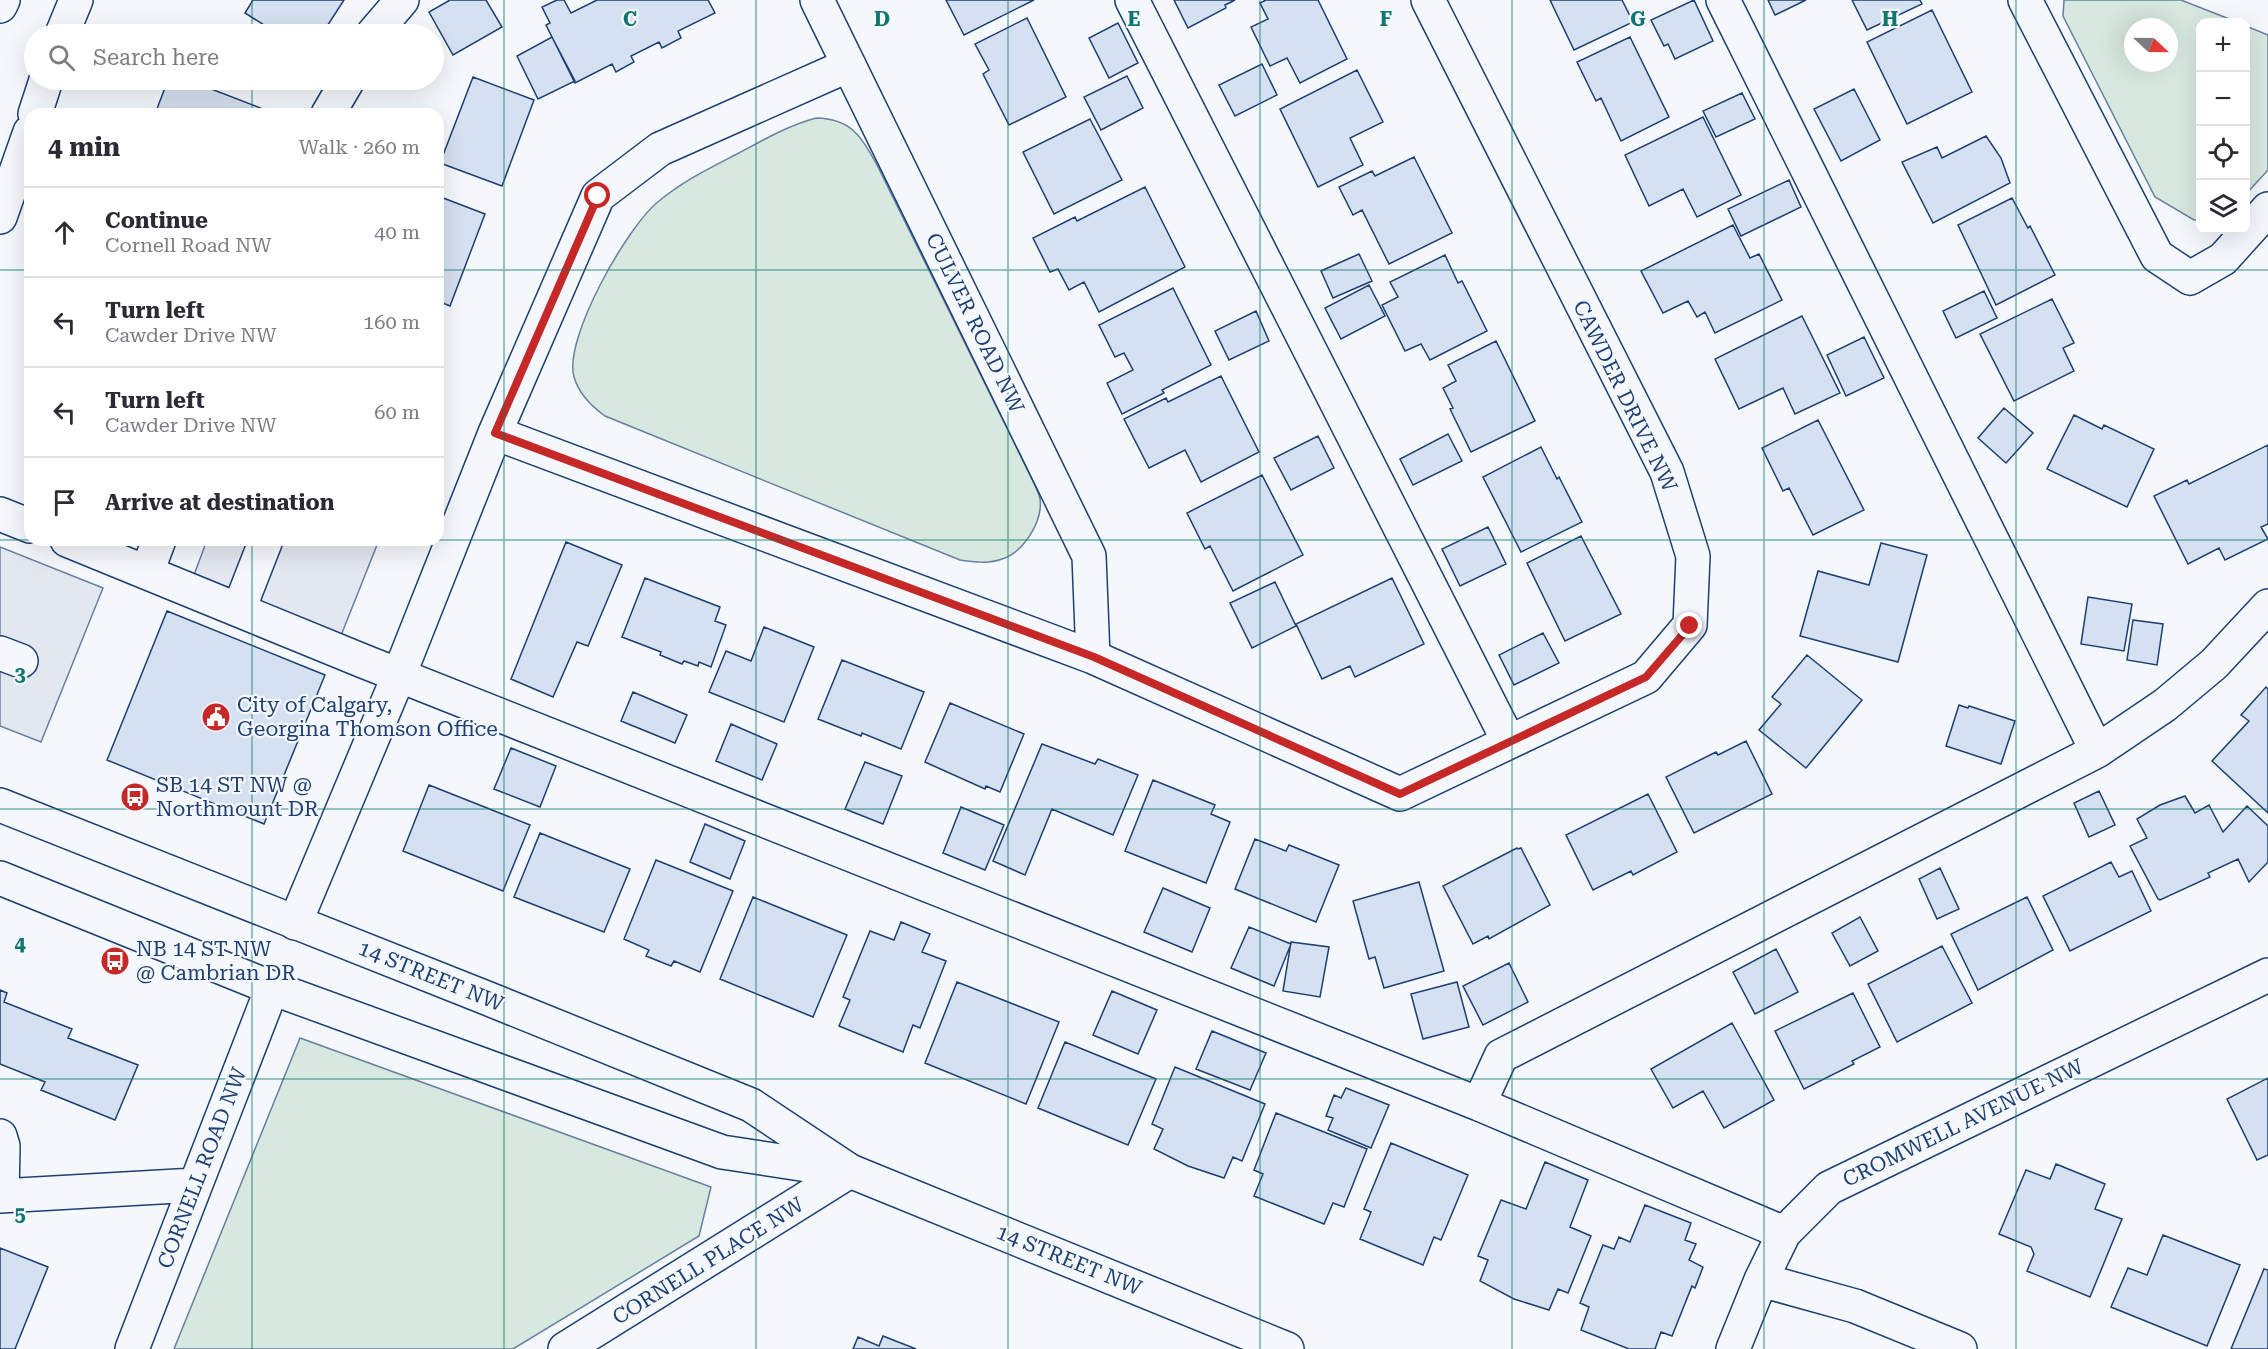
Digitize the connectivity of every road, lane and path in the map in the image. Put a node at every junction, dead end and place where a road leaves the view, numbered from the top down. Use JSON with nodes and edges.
{"nodes":[{"id":1,"x":3,"y":0,"type":"edge"},
{"id":2,"x":76,"y":0,"type":"edge"},
{"id":3,"x":402,"y":0,"type":"edge"},
{"id":4,"x":817,"y":0,"type":"edge"},
{"id":5,"x":1132,"y":0,"type":"edge"},
{"id":6,"x":1428,"y":0,"type":"edge"},
{"id":7,"x":1723,"y":0,"type":"edge"},
{"id":8,"x":2025,"y":0,"type":"edge"},
{"id":9,"x":0,"y":6,"type":"edge"},
{"id":10,"x":66,"y":24,"type":"edge"},
{"id":11,"x":382,"y":24,"type":"edge"},
{"id":12,"x":849,"y":65,"type":"junction"},
{"id":13,"x":43,"y":90,"type":"edge"},
{"id":14,"x":342,"y":90,"type":"edge"},
{"id":15,"x":37,"y":108,"type":"edge"},
{"id":16,"x":332,"y":108,"type":"edge"},
{"id":17,"x":24,"y":149,"type":"edge"},
{"id":18,"x":2268,"y":209,"type":"edge"},
{"id":19,"x":0,"y":218,"type":"edge"},
{"id":20,"x":495,"y":433,"type":"junction"},
{"id":21,"x":0,"y":514,"type":"edge"},
{"id":22,"x":24,"y":523,"type":"edge"},
{"id":23,"x":82,"y":546,"type":"edge"},
{"id":24,"x":157,"y":546,"type":"edge"},
{"id":25,"x":264,"y":546,"type":"edge"},
{"id":26,"x":147,"y":572,"type":"junction"},
{"id":27,"x":2268,"y":606,"type":"edge"},
{"id":28,"x":239,"y":609,"type":"junction"},
{"id":29,"x":1094,"y":657,"type":"junction"},
{"id":30,"x":399,"y":675,"type":"junction"},
{"id":31,"x":1509,"y":742,"type":"junction"},
{"id":32,"x":2097,"y":751,"type":"junction"},
{"id":33,"x":0,"y":806,"type":"edge"},
{"id":34,"x":0,"y":878,"type":"edge"},
{"id":35,"x":295,"y":923,"type":"junction"},
{"id":36,"x":2268,"y":975,"type":"edge"},
{"id":37,"x":272,"y":988,"type":"junction"},
{"id":38,"x":1479,"y":1104,"type":"junction"},
{"id":39,"x":0,"y":1136,"type":"edge"},
{"id":40,"x":850,"y":1171,"type":"junction"},
{"id":41,"x":195,"y":1185,"type":"junction"},
{"id":42,"x":1,"y":1196,"type":"edge"},
{"id":43,"x":1784,"y":1233,"type":"junction"},
{"id":44,"x":1761,"y":1280,"type":"junction"},
{"id":45,"x":132,"y":1349,"type":"edge"},
{"id":46,"x":565,"y":1349,"type":"edge"},
{"id":47,"x":1287,"y":1349,"type":"edge"},
{"id":48,"x":1732,"y":1349,"type":"edge"},
{"id":49,"x":1960,"y":1349,"type":"edge"}],
"edges":[{"from":1,"to":9,"type":"street"},
{"from":2,"to":10,"type":"street"},
{"from":3,"to":11,"type":"street"},
{"from":4,"to":12,"type":"street","name":"CULVER ROAD NW"},
{"from":5,"to":31,"type":"street"},
{"from":6,"to":31,"type":"street","name":"CAWDER DRIVE NW"},
{"from":7,"to":32,"type":"street"},
{"from":8,"to":18,"type":"street"},
{"from":12,"to":20,"type":"street"},
{"from":12,"to":29,"type":"street","name":"CULVER ROAD NW"},
{"from":13,"to":15,"type":"street"},
{"from":14,"to":16,"type":"street"},
{"from":17,"to":19,"type":"street"},
{"from":20,"to":29,"type":"street","name":"CAWDER DRIVE NW"},
{"from":20,"to":30,"type":"street"},
{"from":21,"to":22,"type":"street"},
{"from":23,"to":26,"type":"street"},
{"from":24,"to":26,"type":"street"},
{"from":25,"to":28,"type":"street"},
{"from":26,"to":28,"type":"street"},
{"from":27,"to":32,"type":"street"},
{"from":28,"to":30,"type":"street"},
{"from":29,"to":31,"type":"street","name":"CAWDER DRIVE NW"},
{"from":30,"to":35,"type":"street"},
{"from":30,"to":38,"type":"street"},
{"from":32,"to":38,"type":"street"},
{"from":33,"to":35,"type":"street","name":"14 STREET NW"},
{"from":34,"to":37,"type":"street","name":"14 STREET NW"},
{"from":35,"to":40,"type":"street","name":"14 STREET NW"},
{"from":36,"to":43,"type":"street","name":"CROMWELL AVENUE NW"},
{"from":37,"to":40,"type":"street","name":"14 STREET NW"},
{"from":37,"to":41,"type":"street","name":"CORNELL ROAD NW"},
{"from":38,"to":43,"type":"street"},
{"from":39,"to":42,"type":"street"},
{"from":40,"to":46,"type":"street","name":"CORNELL PLACE NW"},
{"from":40,"to":47,"type":"street","name":"14 STREET NW"},
{"from":41,"to":42,"type":"street"},
{"from":41,"to":45,"type":"street","name":"CORNELL ROAD NW"},
{"from":43,"to":44,"type":"street","name":"CROMWELL AVENUE NW"},
{"from":44,"to":48,"type":"street","name":"CROMWELL AVENUE NW"},
{"from":44,"to":49,"type":"street"}]}
